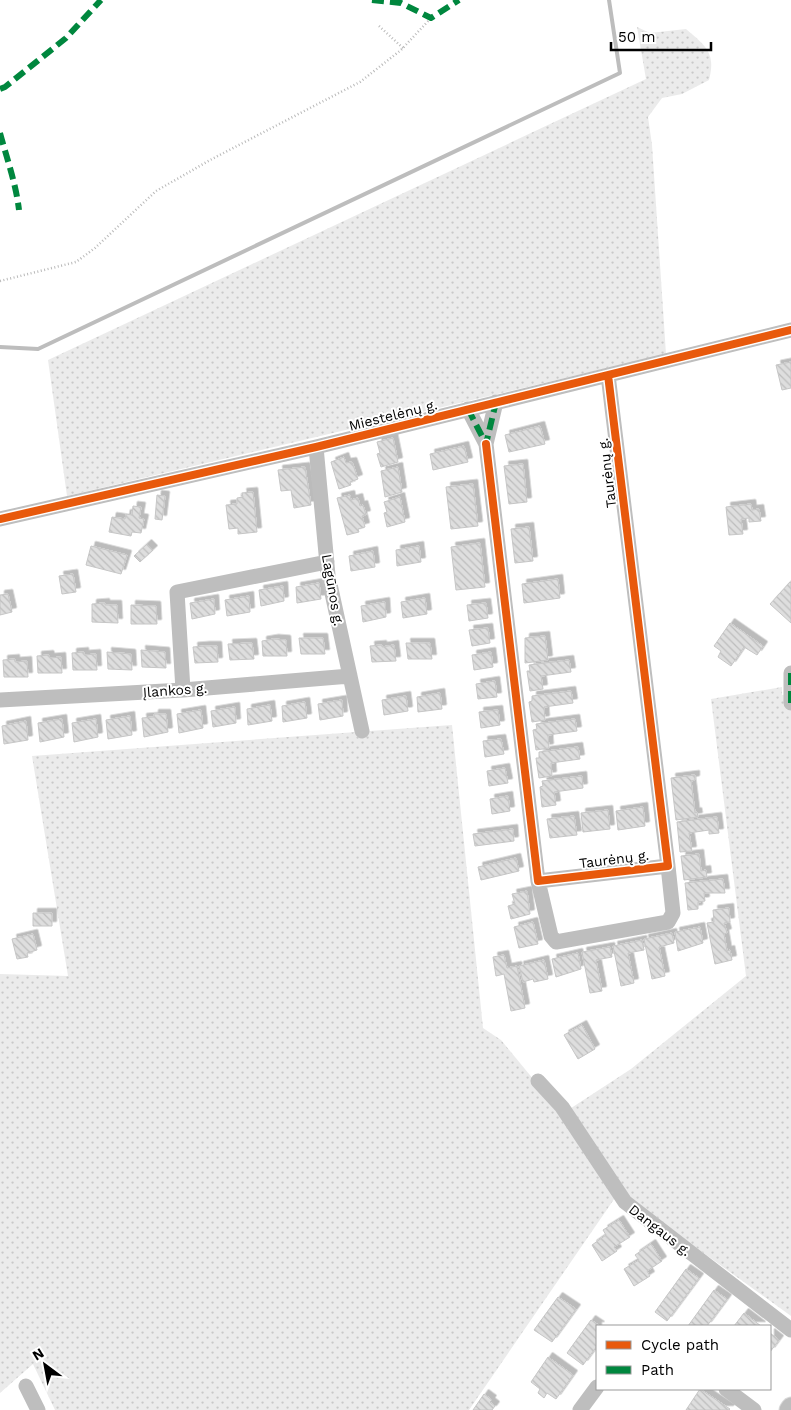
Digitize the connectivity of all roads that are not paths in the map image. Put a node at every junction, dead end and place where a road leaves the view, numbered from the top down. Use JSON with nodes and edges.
{"nodes":[{"id":1,"x":791,"y":330,"type":"edge"},
{"id":2,"x":608,"y":375,"type":"junction"},
{"id":3,"x":496,"y":402,"type":"junction"},
{"id":4,"x":468,"y":409,"type":"junction"},
{"id":5,"x":486,"y":444,"type":"junction"},
{"id":6,"x":316,"y":447,"type":"junction"},
{"id":7,"x":0,"y":519,"type":"edge"},
{"id":8,"x":327,"y":562,"type":"junction"},
{"id":9,"x":791,"y":673,"type":"edge"},
{"id":10,"x":350,"y":676,"type":"junction"},
{"id":11,"x":183,"y":690,"type":"junction"},
{"id":12,"x":0,"y":700,"type":"edge"},
{"id":13,"x":791,"y":703,"type":"edge"},
{"id":14,"x":362,"y":731,"type":"dead end"},
{"id":15,"x":668,"y":866,"type":"junction"},
{"id":16,"x":538,"y":881,"type":"junction"},
{"id":17,"x":538,"y":1080,"type":"dead end"},
{"id":18,"x":791,"y":1330,"type":"edge"},
{"id":19,"x":26,"y":1386,"type":"dead end"},
{"id":20,"x":596,"y":1388,"type":"edge"},
{"id":21,"x":727,"y":1390,"type":"edge"},
{"id":22,"x":38,"y":1410,"type":"edge"},
{"id":23,"x":580,"y":1410,"type":"edge"},
{"id":24,"x":754,"y":1410,"type":"edge"}],
"edges":[{"from":1,"to":2,"type":"street","name":"Miestelėnų g."},
{"from":2,"to":3,"type":"street","name":"Miestelėnų g."},
{"from":2,"to":15,"type":"street","name":"Taurėnų g."},
{"from":3,"to":4,"type":"street","name":"Miestelėnų g."},
{"from":3,"to":5,"type":"street"},
{"from":4,"to":5,"type":"street"},
{"from":4,"to":6,"type":"street","name":"Miestelėnų g."},
{"from":5,"to":16,"type":"street"},
{"from":6,"to":7,"type":"street","name":"Miestelėnų g."},
{"from":6,"to":8,"type":"street","name":"Lagūnos g."},
{"from":8,"to":10,"type":"street","name":"Lagūnos g."},
{"from":8,"to":11,"type":"street"},
{"from":9,"to":13,"type":"street"},
{"from":10,"to":11,"type":"street","name":"Įlankos g."},
{"from":10,"to":14,"type":"street","name":"Lagūnos g."},
{"from":11,"to":12,"type":"street","name":"Įlankos g."},
{"from":15,"to":16,"type":"street","name":"Taurėnų g."},
{"from":15,"to":16,"type":"street"},
{"from":17,"to":18,"type":"street","name":"Dangaus g."},
{"from":19,"to":22,"type":"street"},
{"from":20,"to":23,"type":"street"},
{"from":21,"to":24,"type":"street"}]}
